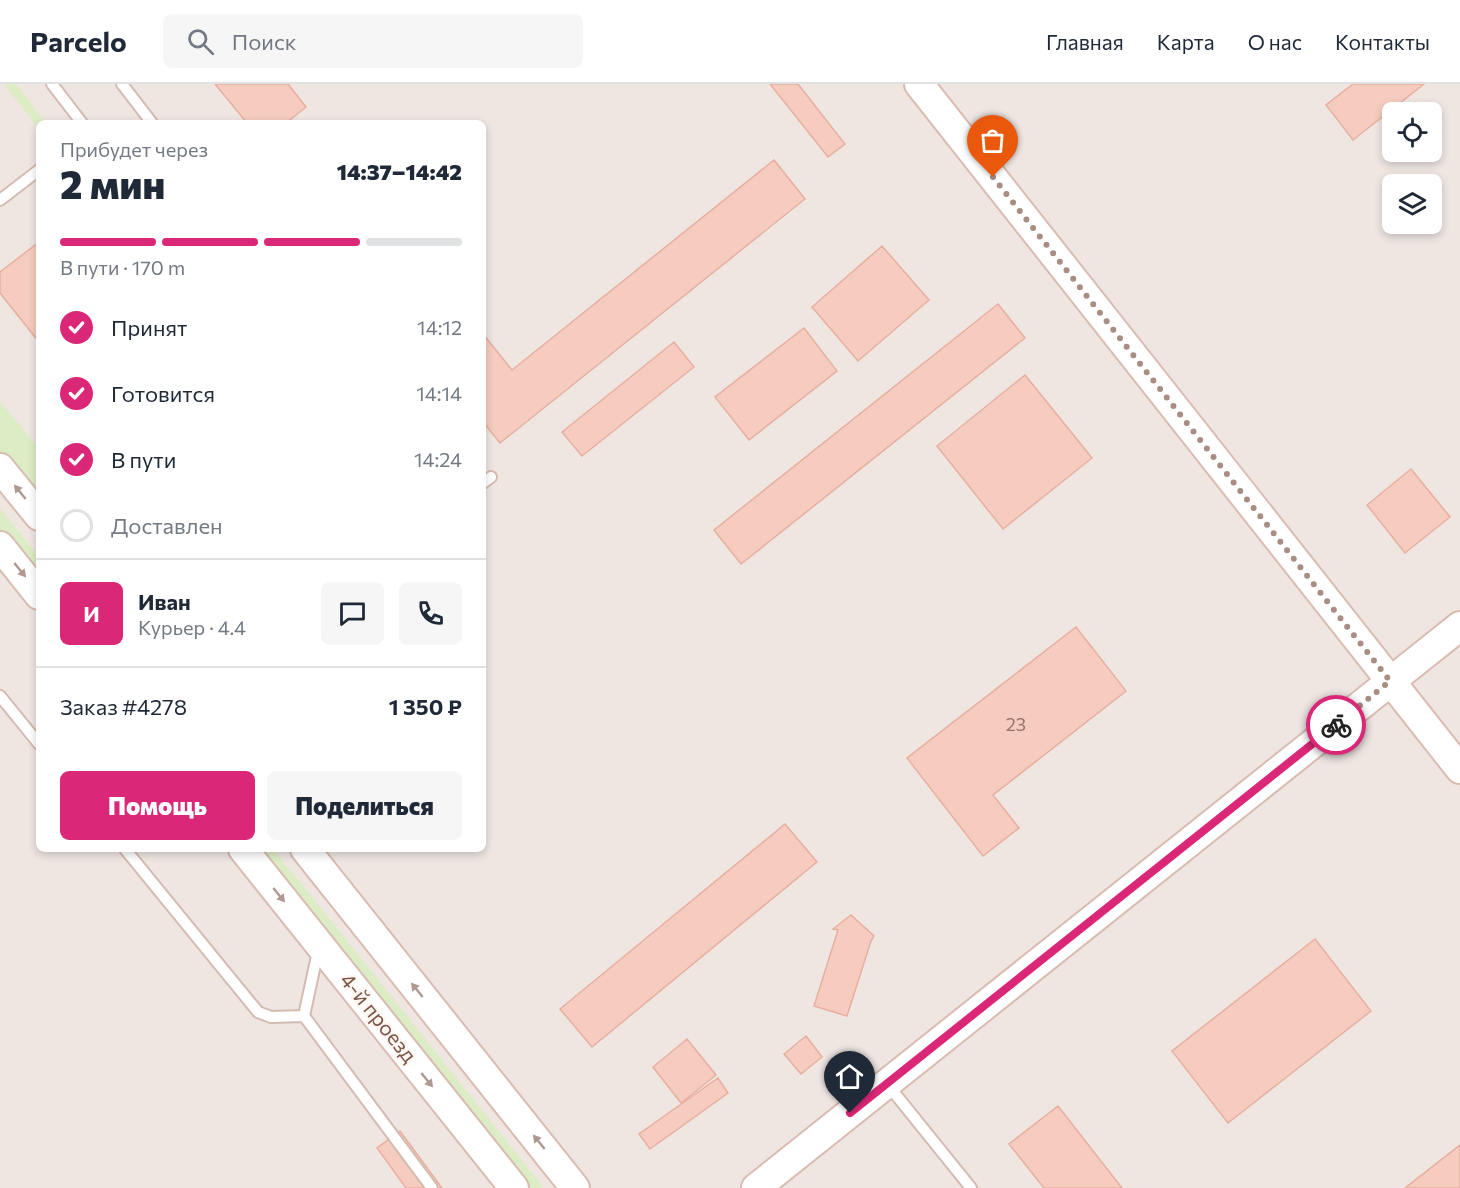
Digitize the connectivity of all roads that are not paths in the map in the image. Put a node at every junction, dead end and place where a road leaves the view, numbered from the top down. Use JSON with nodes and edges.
{"nodes":[{"id":1,"x":52,"y":84,"type":"edge"},
{"id":2,"x":122,"y":84,"type":"edge"},
{"id":3,"x":919,"y":84,"type":"edge"},
{"id":4,"x":80,"y":120,"type":"edge"},
{"id":5,"x":150,"y":120,"type":"edge"},
{"id":6,"x":36,"y":172,"type":"edge"},
{"id":7,"x":0,"y":200,"type":"edge"},
{"id":8,"x":0,"y":468,"type":"edge"},
{"id":9,"x":36,"y":512,"type":"edge"},
{"id":10,"x":0,"y":546,"type":"edge"},
{"id":11,"x":36,"y":591,"type":"edge"},
{"id":12,"x":1460,"y":626,"type":"edge"},
{"id":13,"x":1390,"y":681,"type":"junction"},
{"id":14,"x":0,"y":696,"type":"edge"},
{"id":15,"x":36,"y":740,"type":"edge"},
{"id":16,"x":1460,"y":769,"type":"edge"},
{"id":17,"x":127,"y":852,"type":"edge"},
{"id":18,"x":245,"y":852,"type":"edge"},
{"id":19,"x":306,"y":852,"type":"edge"},
{"id":20,"x":319,"y":945,"type":"junction"},
{"id":21,"x":304,"y":1016,"type":"junction"},
{"id":22,"x":887,"y":1083,"type":"junction"},
{"id":23,"x":432,"y":1188,"type":"edge"},
{"id":24,"x":514,"y":1188,"type":"edge"},
{"id":25,"x":575,"y":1188,"type":"edge"},
{"id":26,"x":756,"y":1188,"type":"edge"},
{"id":27,"x":970,"y":1188,"type":"edge"}],
"edges":[{"from":1,"to":4,"type":"lane"},
{"from":2,"to":5,"type":"lane"},
{"from":3,"to":13,"type":"street"},
{"from":6,"to":7,"type":"lane"},
{"from":9,"to":8,"type":"street","one_way":true},
{"from":10,"to":11,"type":"street","one_way":true},
{"from":12,"to":13,"type":"street"},
{"from":13,"to":16,"type":"street"},
{"from":13,"to":22,"type":"street"},
{"from":14,"to":15,"type":"lane"},
{"from":17,"to":21,"type":"lane"},
{"from":18,"to":20,"type":"street","name":"4-й проезд","one_way":true},
{"from":25,"to":19,"type":"street","one_way":true},
{"from":20,"to":21,"type":"lane"},
{"from":20,"to":24,"type":"street","name":"4-й проезд","one_way":true},
{"from":21,"to":23,"type":"lane"},
{"from":22,"to":26,"type":"street"},
{"from":22,"to":27,"type":"lane"}]}
